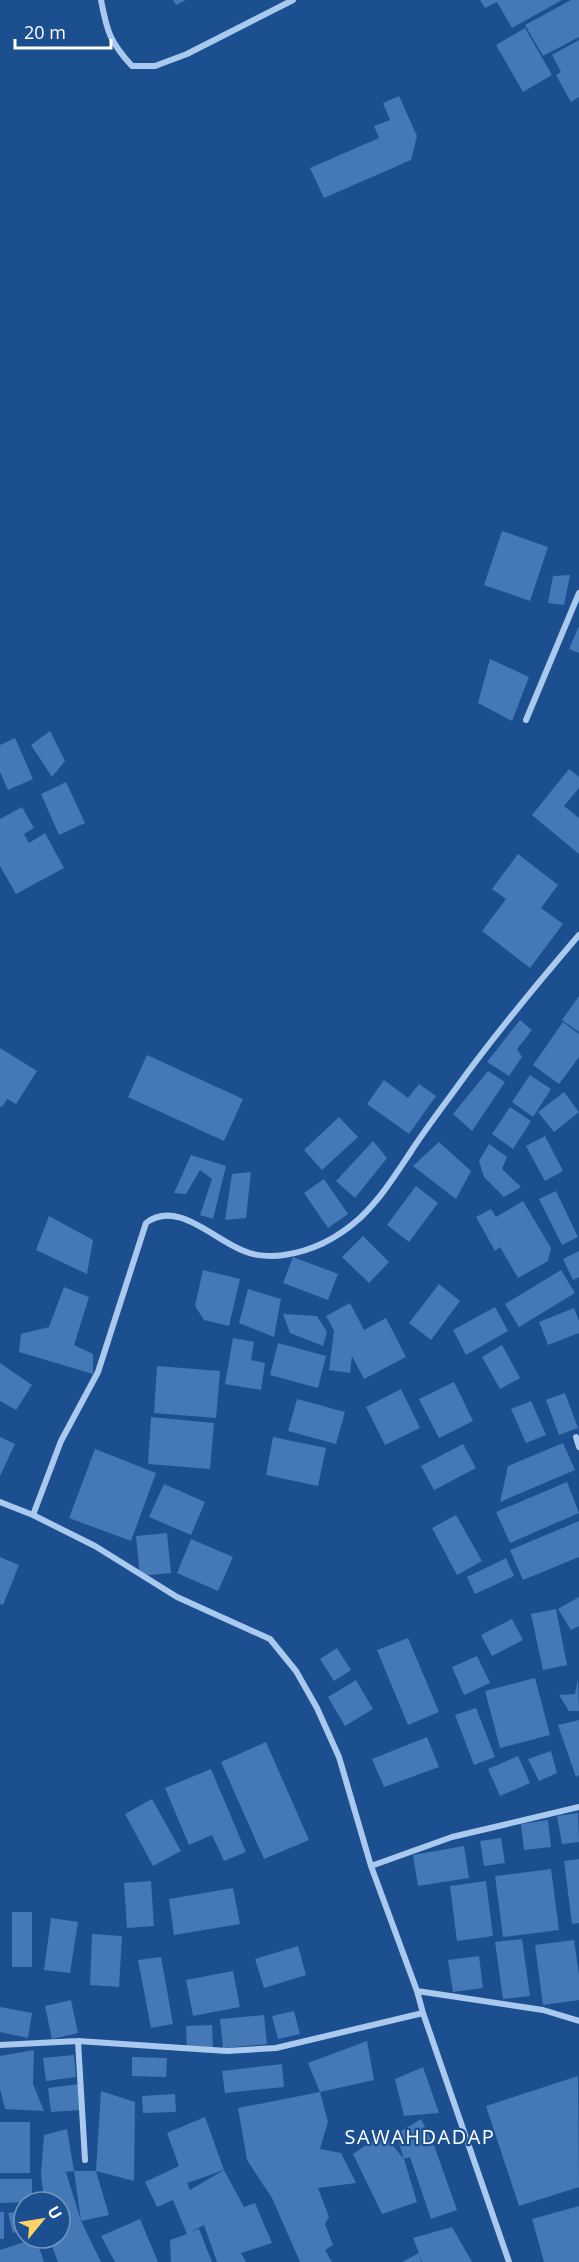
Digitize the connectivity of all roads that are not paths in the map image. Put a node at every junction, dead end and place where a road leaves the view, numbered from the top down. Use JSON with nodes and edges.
{"nodes":[{"id":1,"x":101,"y":0,"type":"edge"},
{"id":2,"x":292,"y":0,"type":"edge"},
{"id":3,"x":579,"y":593,"type":"edge"},
{"id":4,"x":526,"y":720,"type":"dead end"},
{"id":5,"x":579,"y":935,"type":"edge"},
{"id":6,"x":576,"y":1437,"type":"dead end"},
{"id":7,"x":579,"y":1447,"type":"edge"},
{"id":8,"x":0,"y":1502,"type":"edge"},
{"id":9,"x":33,"y":1515,"type":"junction"},
{"id":10,"x":579,"y":1807,"type":"edge"},
{"id":11,"x":371,"y":1866,"type":"junction"},
{"id":12,"x":417,"y":1991,"type":"junction"},
{"id":13,"x":423,"y":2013,"type":"junction"},
{"id":14,"x":579,"y":2021,"type":"edge"},
{"id":15,"x":78,"y":2041,"type":"junction"},
{"id":16,"x":0,"y":2045,"type":"edge"},
{"id":17,"x":84,"y":2160,"type":"dead end"},
{"id":18,"x":509,"y":2262,"type":"edge"}],
"edges":[{"from":1,"to":2,"type":"street"},
{"from":3,"to":4,"type":"street"},
{"from":5,"to":9,"type":"street"},
{"from":6,"to":7,"type":"street"},
{"from":8,"to":9,"type":"street"},
{"from":9,"to":11,"type":"street"},
{"from":10,"to":11,"type":"street"},
{"from":11,"to":12,"type":"street"},
{"from":12,"to":13,"type":"street"},
{"from":12,"to":14,"type":"street"},
{"from":13,"to":15,"type":"street"},
{"from":13,"to":18,"type":"street"},
{"from":15,"to":16,"type":"street"},
{"from":15,"to":17,"type":"street"}]}
